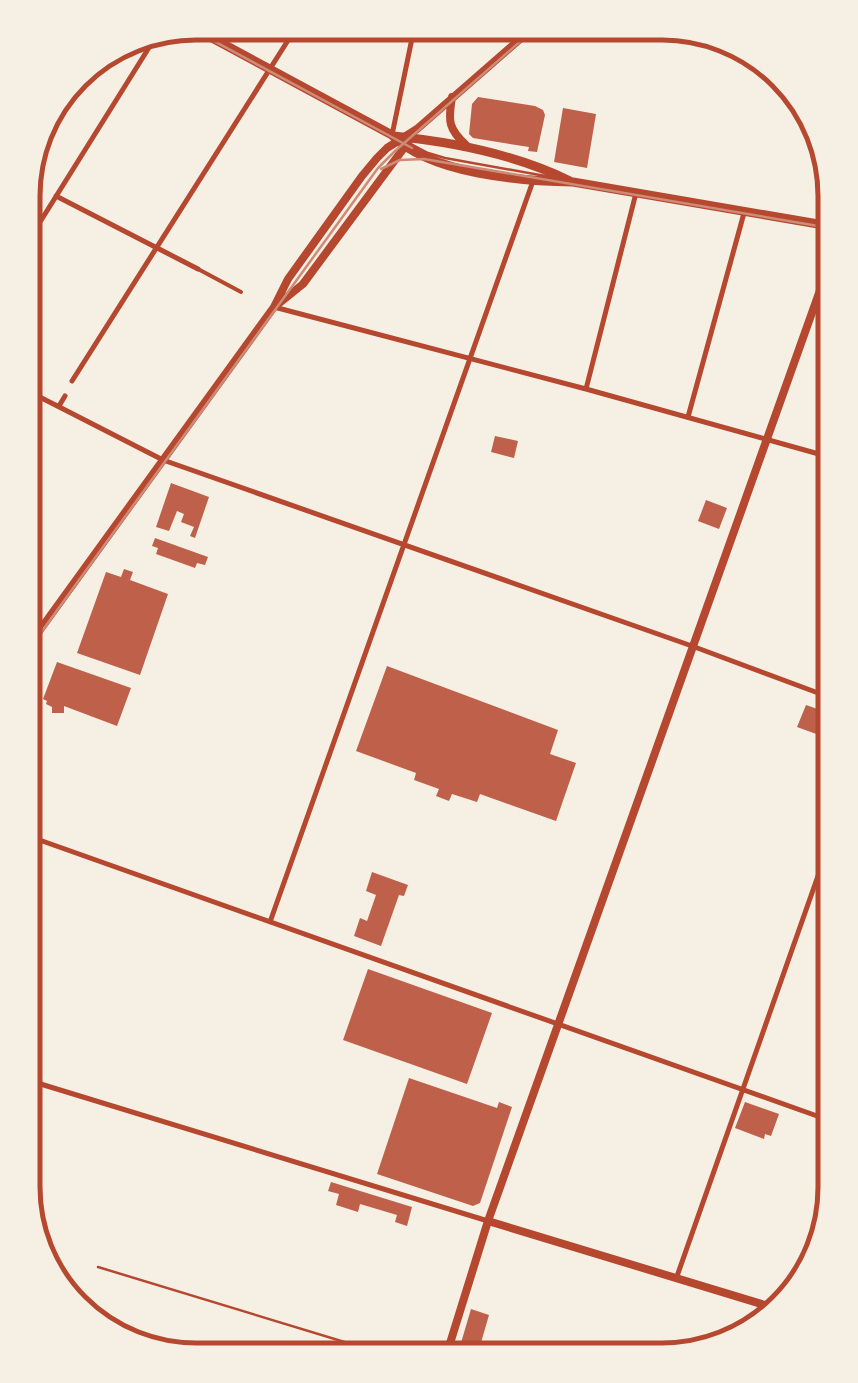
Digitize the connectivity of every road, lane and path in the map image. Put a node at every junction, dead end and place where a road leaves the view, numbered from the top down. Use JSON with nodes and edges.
{"nodes":[{"id":1,"x":214,"y":40,"type":"edge"},
{"id":2,"x":288,"y":40,"type":"edge"},
{"id":3,"x":413,"y":40,"type":"edge"},
{"id":4,"x":518,"y":40,"type":"edge"},
{"id":5,"x":149,"y":48,"type":"edge"},
{"id":6,"x":269,"y":69,"type":"junction"},
{"id":7,"x":452,"y":96,"type":"junction"},
{"id":8,"x":402,"y":139,"type":"junction"},
{"id":9,"x":467,"y":146,"type":"junction"},
{"id":10,"x":533,"y":181,"type":"junction"},
{"id":11,"x":570,"y":181,"type":"junction"},
{"id":12,"x":376,"y":186,"type":"junction"},
{"id":13,"x":636,"y":193,"type":"junction"},
{"id":14,"x":56,"y":196,"type":"junction"},
{"id":15,"x":744,"y":211,"type":"junction"},
{"id":16,"x":40,"y":222,"type":"edge"},
{"id":17,"x":818,"y":224,"type":"edge"},
{"id":18,"x":157,"y":247,"type":"junction"},
{"id":19,"x":198,"y":269,"type":"joint"},
{"id":20,"x":241,"y":292,"type":"dead end"},
{"id":21,"x":818,"y":296,"type":"edge"},
{"id":22,"x":274,"y":308,"type":"junction"},
{"id":23,"x":472,"y":358,"type":"junction"},
{"id":24,"x":72,"y":381,"type":"dead end"},
{"id":25,"x":586,"y":389,"type":"junction"},
{"id":26,"x":65,"y":396,"type":"dead end"},
{"id":27,"x":40,"y":397,"type":"edge"},
{"id":28,"x":59,"y":406,"type":"junction"},
{"id":29,"x":688,"y":418,"type":"junction"},
{"id":30,"x":768,"y":440,"type":"junction"},
{"id":31,"x":818,"y":454,"type":"edge"},
{"id":32,"x":164,"y":460,"type":"junction"},
{"id":33,"x":404,"y":544,"type":"junction"},
{"id":34,"x":40,"y":631,"type":"edge"},
{"id":35,"x":692,"y":646,"type":"junction"},
{"id":36,"x":818,"y":693,"type":"edge"},
{"id":37,"x":40,"y":840,"type":"edge"},
{"id":38,"x":818,"y":877,"type":"edge"},
{"id":39,"x":270,"y":922,"type":"junction"},
{"id":40,"x":559,"y":1025,"type":"junction"},
{"id":41,"x":40,"y":1084,"type":"edge"},
{"id":42,"x":744,"y":1091,"type":"junction"},
{"id":43,"x":818,"y":1116,"type":"edge"},
{"id":44,"x":488,"y":1221,"type":"junction"},
{"id":45,"x":98,"y":1266,"type":"dead end"},
{"id":46,"x":676,"y":1279,"type":"junction"},
{"id":47,"x":764,"y":1305,"type":"edge"},
{"id":48,"x":347,"y":1343,"type":"edge"},
{"id":49,"x":450,"y":1343,"type":"edge"}],
"edges":[{"from":1,"to":6,"type":"main road"},
{"from":2,"to":6,"type":"street"},
{"from":3,"to":8,"type":"street"},
{"from":4,"to":7,"type":"street"},
{"from":5,"to":14,"type":"street"},
{"from":6,"to":8,"type":"main road"},
{"from":6,"to":18,"type":"street"},
{"from":7,"to":8,"type":"street"},
{"from":7,"to":9,"type":"street"},
{"from":8,"to":9,"type":"main road"},
{"from":8,"to":10,"type":"main road"},
{"from":8,"to":11,"type":"lane"},
{"from":8,"to":12,"type":"street"},
{"from":8,"to":12,"type":"street"},
{"from":8,"to":22,"type":"street"},
{"from":9,"to":11,"type":"main road"},
{"from":10,"to":11,"type":"main road"},
{"from":10,"to":23,"type":"street"},
{"from":11,"to":13,"type":"main road"},
{"from":12,"to":22,"type":"street"},
{"from":13,"to":15,"type":"main road"},
{"from":13,"to":25,"type":"street"},
{"from":14,"to":16,"type":"street"},
{"from":14,"to":18,"type":"street"},
{"from":15,"to":17,"type":"main road"},
{"from":15,"to":29,"type":"street"},
{"from":18,"to":19,"type":"street"},
{"from":18,"to":24,"type":"street"},
{"from":19,"to":20,"type":"street"},
{"from":21,"to":30,"type":"street"},
{"from":22,"to":23,"type":"street"},
{"from":22,"to":32,"type":"street"},
{"from":23,"to":25,"type":"street"},
{"from":23,"to":33,"type":"street"},
{"from":25,"to":29,"type":"street"},
{"from":26,"to":28,"type":"street"},
{"from":27,"to":28,"type":"street"},
{"from":28,"to":32,"type":"street"},
{"from":29,"to":30,"type":"street"},
{"from":30,"to":31,"type":"street"},
{"from":30,"to":35,"type":"street"},
{"from":32,"to":33,"type":"street"},
{"from":32,"to":34,"type":"street"},
{"from":33,"to":35,"type":"street"},
{"from":33,"to":39,"type":"street"},
{"from":35,"to":36,"type":"street"},
{"from":35,"to":40,"type":"street"},
{"from":37,"to":39,"type":"street"},
{"from":38,"to":42,"type":"street"},
{"from":39,"to":40,"type":"street"},
{"from":40,"to":42,"type":"street"},
{"from":40,"to":44,"type":"street"},
{"from":41,"to":44,"type":"street"},
{"from":42,"to":43,"type":"street"},
{"from":42,"to":46,"type":"street"},
{"from":44,"to":46,"type":"street"},
{"from":44,"to":49,"type":"street"},
{"from":45,"to":48,"type":"lane"},
{"from":46,"to":47,"type":"street"}]}
